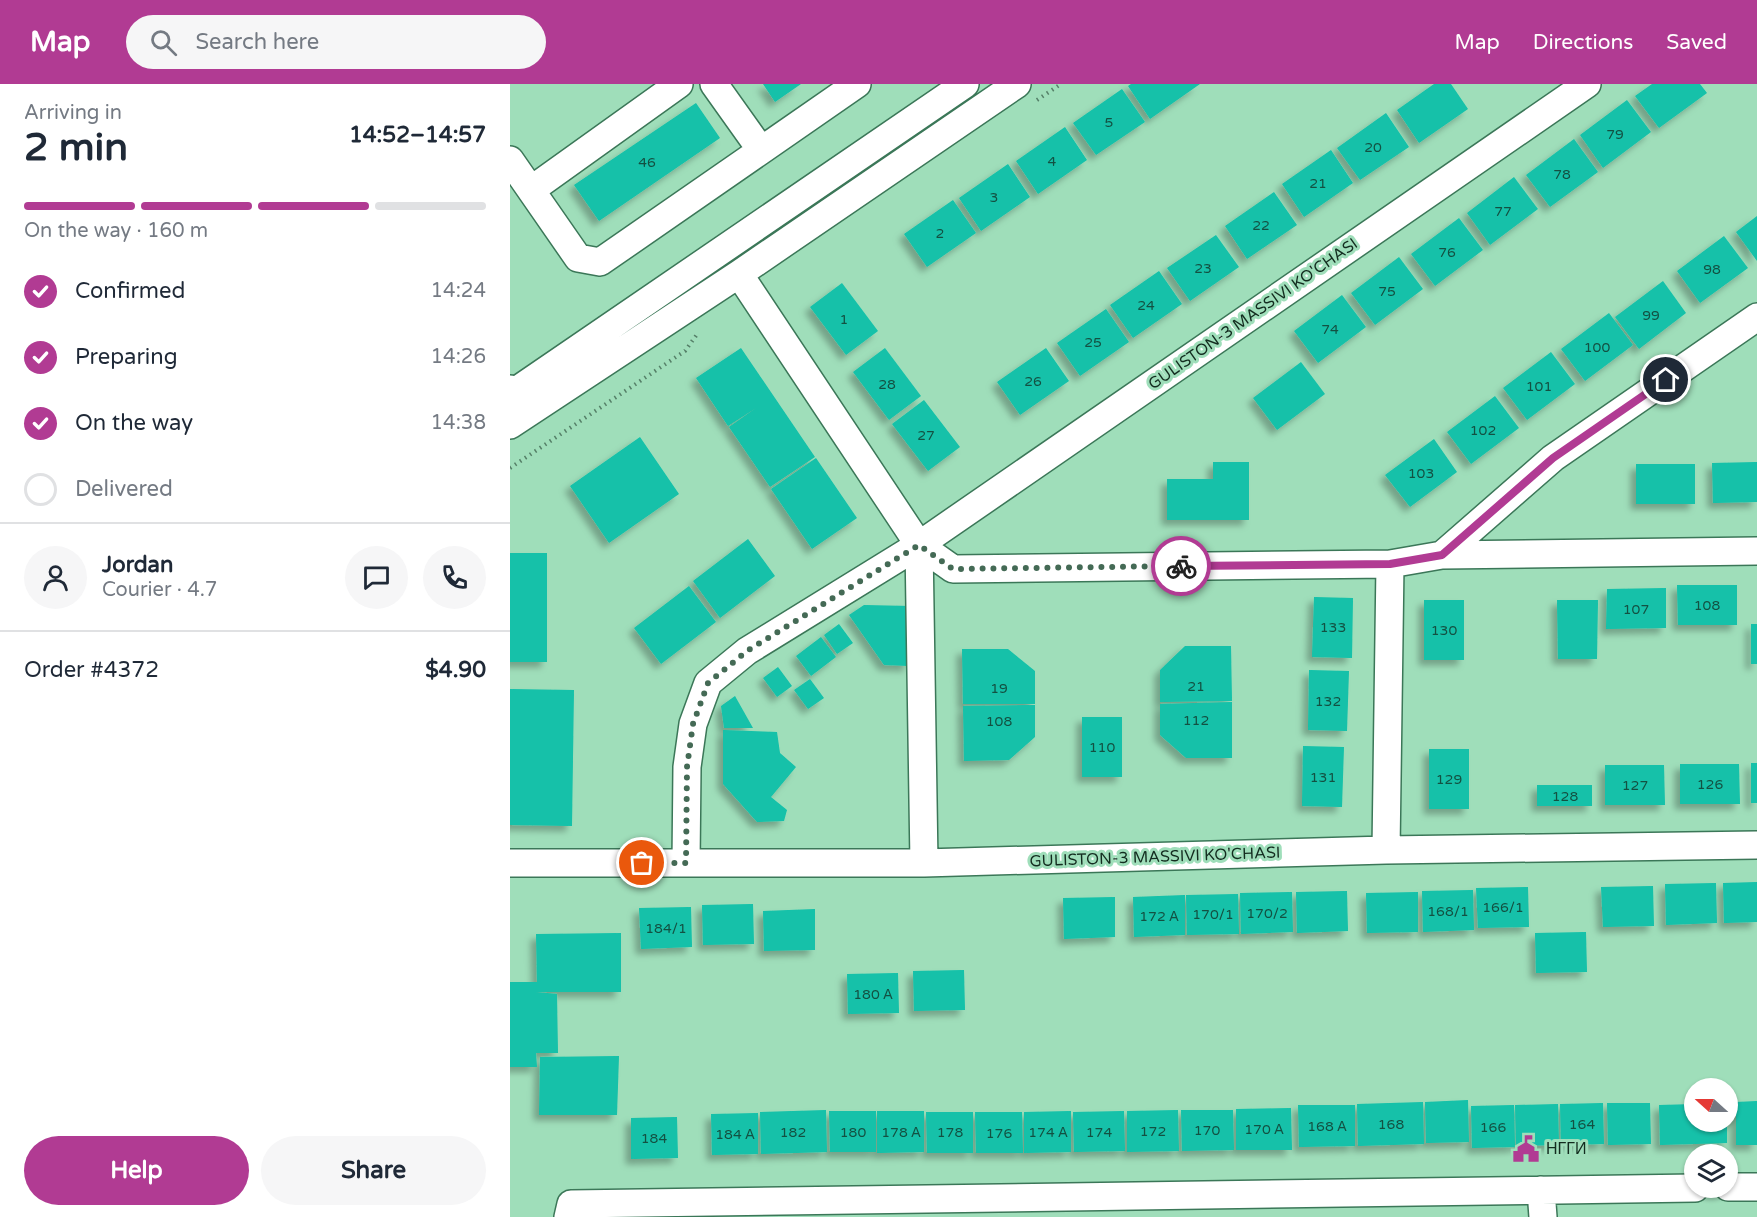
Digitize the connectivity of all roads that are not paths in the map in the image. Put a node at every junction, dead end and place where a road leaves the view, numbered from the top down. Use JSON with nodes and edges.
{"nodes":[{"id":1,"x":679,"y":84,"type":"edge"},
{"id":2,"x":714,"y":84,"type":"edge"},
{"id":3,"x":857,"y":84,"type":"edge"},
{"id":4,"x":965,"y":84,"type":"edge"},
{"id":5,"x":1017,"y":84,"type":"edge"},
{"id":6,"x":1587,"y":84,"type":"edge"},
{"id":7,"x":761,"y":150,"type":"junction"},
{"id":8,"x":510,"y":160,"type":"edge"},
{"id":9,"x":531,"y":190,"type":"junction"},
{"id":10,"x":739,"y":274,"type":"junction"},
{"id":11,"x":1757,"y":317,"type":"edge"},
{"id":12,"x":511,"y":393,"type":"edge"},
{"id":13,"x":510,"y":425,"type":"edge"},
{"id":14,"x":919,"y":545,"type":"junction"},
{"id":15,"x":1757,"y":551,"type":"edge"},
{"id":16,"x":1442,"y":555,"type":"junction"},
{"id":17,"x":1390,"y":564,"type":"junction"},
{"id":18,"x":1757,"y":845,"type":"edge"},
{"id":19,"x":1386,"y":850,"type":"junction"},
{"id":20,"x":510,"y":863,"type":"edge"},
{"id":21,"x":686,"y":863,"type":"junction"},
{"id":22,"x":924,"y":863,"type":"junction"},
{"id":23,"x":1738,"y":1187,"type":"edge"},
{"id":24,"x":1757,"y":1187,"type":"edge"},
{"id":25,"x":1684,"y":1188,"type":"edge"},
{"id":26,"x":1541,"y":1190,"type":"junction"},
{"id":27,"x":568,"y":1217,"type":"edge"},
{"id":28,"x":1543,"y":1217,"type":"edge"}],
"edges":[{"from":1,"to":9,"type":"street"},
{"from":2,"to":7,"type":"street"},
{"from":3,"to":7,"type":"street"},
{"from":4,"to":12,"type":"street"},
{"from":5,"to":10,"type":"street"},
{"from":6,"to":14,"type":"street","name":"GULISTON-3 MASSIVI KO'CHASI"},
{"from":7,"to":9,"type":"street"},
{"from":8,"to":9,"type":"street"},
{"from":10,"to":13,"type":"street"},
{"from":10,"to":14,"type":"street"},
{"from":11,"to":16,"type":"street"},
{"from":14,"to":17,"type":"street"},
{"from":14,"to":21,"type":"street","name":"GULISTON-3 MASSIVI KO'CHASI"},
{"from":14,"to":22,"type":"street"},
{"from":15,"to":16,"type":"street"},
{"from":16,"to":17,"type":"street"},
{"from":17,"to":19,"type":"street"},
{"from":18,"to":19,"type":"street","name":"GULISTON-3 MASSIVI KO'CHASI"},
{"from":19,"to":22,"type":"street","name":"GULISTON-3 MASSIVI KO'CHASI"},
{"from":20,"to":21,"type":"street","name":"GULISTON-3 MASSIVI KO'CHASI"},
{"from":21,"to":22,"type":"street","name":"GULISTON-3 MASSIVI KO'CHASI"},
{"from":23,"to":24,"type":"street"},
{"from":25,"to":26,"type":"street"},
{"from":26,"to":27,"type":"street"},
{"from":26,"to":28,"type":"street"}]}
